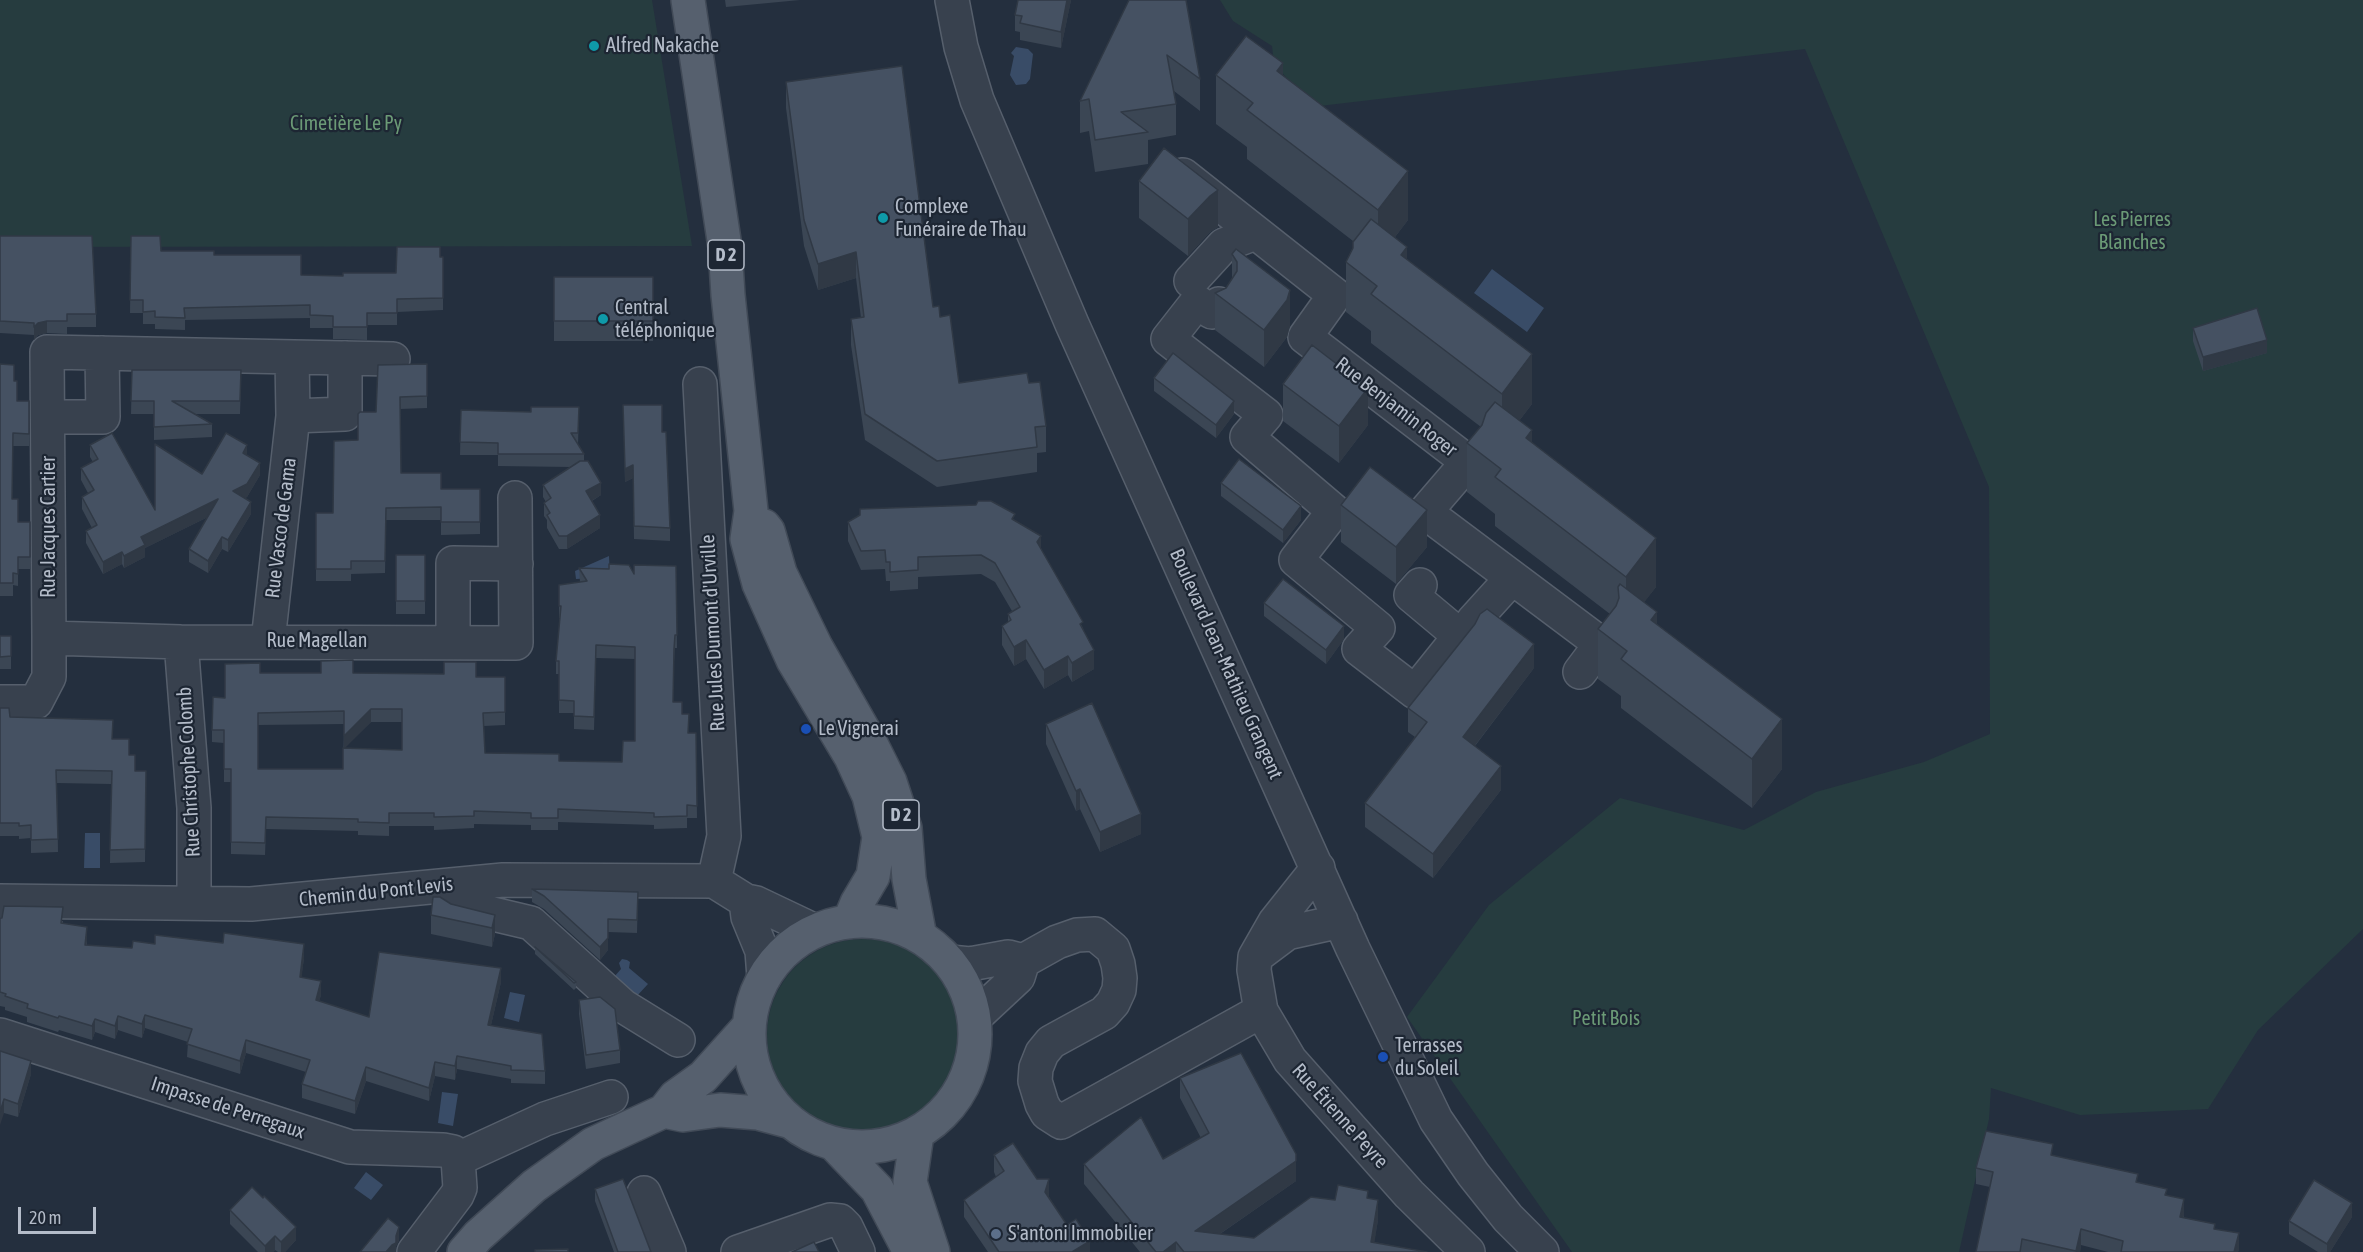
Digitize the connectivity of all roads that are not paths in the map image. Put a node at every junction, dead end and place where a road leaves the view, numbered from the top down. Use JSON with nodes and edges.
{"nodes":[{"id":1,"x":688,"y":0,"type":"edge"},
{"id":2,"x":952,"y":0,"type":"edge"},
{"id":3,"x":959,"y":0,"type":"edge"},
{"id":4,"x":962,"y":47,"type":"junction"},
{"id":5,"x":1177,"y":171,"type":"edge"},
{"id":6,"x":1255,"y":233,"type":"junction"},
{"id":7,"x":1191,"y":281,"type":"dead end"},
{"id":8,"x":1219,"y":303,"type":"dead end"},
{"id":9,"x":102,"y":353,"type":"junction"},
{"id":10,"x":292,"y":357,"type":"junction"},
{"id":11,"x":345,"y":358,"type":"junction"},
{"id":12,"x":393,"y":359,"type":"dead end"},
{"id":13,"x":700,"y":384,"type":"dead end"},
{"id":14,"x":293,"y":416,"type":"junction"},
{"id":15,"x":49,"y":417,"type":"junction"},
{"id":16,"x":515,"y":498,"type":"dead end"},
{"id":17,"x":751,"y":511,"type":"junction"},
{"id":18,"x":516,"y":564,"type":"junction"},
{"id":19,"x":1512,"y":578,"type":"junction"},
{"id":20,"x":1420,"y":585,"type":"dead end"},
{"id":21,"x":1473,"y":621,"type":"dead end"},
{"id":22,"x":49,"y":638,"type":"junction"},
{"id":23,"x":268,"y":641,"type":"junction"},
{"id":24,"x":453,"y":641,"type":"junction"},
{"id":25,"x":182,"y":642,"type":"junction"},
{"id":26,"x":1580,"y":672,"type":"dead end"},
{"id":27,"x":0,"y":702,"type":"edge"},
{"id":28,"x":1318,"y":867,"type":"junction"},
{"id":29,"x":714,"y":881,"type":"junction"},
{"id":30,"x":440,"y":886,"type":"junction"},
{"id":31,"x":0,"y":901,"type":"edge"},
{"id":32,"x":746,"y":901,"type":"junction"},
{"id":33,"x":194,"y":903,"type":"junction"},
{"id":34,"x":1341,"y":921,"type":"junction"},
{"id":35,"x":849,"y":922,"type":"junction"},
{"id":36,"x":815,"y":931,"type":"junction"},
{"id":37,"x":920,"y":937,"type":"junction"},
{"id":38,"x":1256,"y":957,"type":"junction"},
{"id":39,"x":1023,"y":961,"type":"junction"},
{"id":40,"x":950,"y":962,"type":"junction"},
{"id":41,"x":764,"y":977,"type":"junction"},
{"id":42,"x":1261,"y":1011,"type":"junction"},
{"id":43,"x":975,"y":1017,"type":"junction"},
{"id":44,"x":749,"y":1026,"type":"junction"},
{"id":45,"x":0,"y":1035,"type":"edge"},
{"id":46,"x":678,"y":1040,"type":"dead end"},
{"id":47,"x":611,"y":1097,"type":"dead end"},
{"id":48,"x":664,"y":1111,"type":"junction"},
{"id":49,"x":788,"y":1120,"type":"junction"},
{"id":50,"x":917,"y":1134,"type":"junction"},
{"id":51,"x":834,"y":1144,"type":"junction"},
{"id":52,"x":458,"y":1159,"type":"junction"},
{"id":53,"x":644,"y":1193,"type":"dead end"},
{"id":54,"x":414,"y":1252,"type":"edge"},
{"id":55,"x":465,"y":1252,"type":"edge"},
{"id":56,"x":669,"y":1252,"type":"edge"},
{"id":57,"x":738,"y":1252,"type":"edge"},
{"id":58,"x":858,"y":1252,"type":"edge"},
{"id":59,"x":910,"y":1252,"type":"edge"},
{"id":60,"x":933,"y":1252,"type":"edge"},
{"id":61,"x":1468,"y":1252,"type":"edge"},
{"id":62,"x":1542,"y":1252,"type":"edge"}],
"edges":[{"from":1,"to":17,"type":"main road","number":"D 2"},
{"from":2,"to":4,"type":"street","name":"Boulevard Jean-Mathieu Grangent"},
{"from":3,"to":4,"type":"street","name":"Boulevard Jean-Mathieu Grangent"},
{"from":4,"to":28,"type":"street","name":"Boulevard Jean-Mathieu Grangent"},
{"from":5,"to":6,"type":"street","name":"Rue Benjamin Roger"},
{"from":6,"to":7,"type":"street"},
{"from":6,"to":19,"type":"street","name":"Rue Benjamin Roger"},
{"from":8,"to":20,"type":"street"},
{"from":9,"to":10,"type":"street","name":"Rue Jacques Cartier"},
{"from":9,"to":15,"type":"street"},
{"from":9,"to":15,"type":"street","name":"Rue Jacques Cartier"},
{"from":10,"to":11,"type":"street"},
{"from":10,"to":14,"type":"street","name":"Rue Vasco de Gama"},
{"from":11,"to":12,"type":"street"},
{"from":11,"to":14,"type":"street"},
{"from":13,"to":29,"type":"street","name":"Rue Jules Dumont d'Urville"},
{"from":14,"to":23,"type":"street","name":"Rue Vasco de Gama"},
{"from":15,"to":22,"type":"street","name":"Rue Jacques Cartier"},
{"from":16,"to":18,"type":"street","name":"Rue Magellan"},
{"from":17,"to":35,"type":"main road","number":"D 2"},
{"from":17,"to":37,"type":"main road","number":"D 2"},
{"from":18,"to":24,"type":"street"},
{"from":18,"to":24,"type":"street","name":"Rue Magellan"},
{"from":19,"to":21,"type":"street"},
{"from":19,"to":26,"type":"street","name":"Rue Benjamin Roger"},
{"from":22,"to":25,"type":"street","name":"Rue Magellan"},
{"from":22,"to":27,"type":"street","name":"Rue Jacques Cartier"},
{"from":23,"to":24,"type":"street","name":"Rue Magellan"},
{"from":23,"to":25,"type":"street","name":"Rue Magellan"},
{"from":25,"to":33,"type":"street","name":"Rue Christophe Colomb"},
{"from":28,"to":34,"type":"street","name":"Boulevard Jean-Mathieu Grangent"},
{"from":28,"to":38,"type":"street","name":"Rue Étienne Peyre"},
{"from":29,"to":30,"type":"street","name":"Chemin du Pont Levis"},
{"from":29,"to":32,"type":"street"},
{"from":30,"to":33,"type":"street","name":"Chemin du Pont Levis"},
{"from":30,"to":46,"type":"street"},
{"from":31,"to":33,"type":"street","name":"Chemin du Pont Levis"},
{"from":32,"to":36,"type":"street"},
{"from":32,"to":41,"type":"street"},
{"from":34,"to":38,"type":"street"},
{"from":34,"to":62,"type":"street","name":"Boulevard Jean-Mathieu Grangent"},
{"from":35,"to":36,"type":"main road"},
{"from":35,"to":37,"type":"main road"},
{"from":36,"to":41,"type":"main road"},
{"from":37,"to":40,"type":"main road"},
{"from":38,"to":42,"type":"street","name":"Rue Étienne Peyre"},
{"from":39,"to":40,"type":"street"},
{"from":39,"to":42,"type":"street"},
{"from":39,"to":43,"type":"street"},
{"from":40,"to":43,"type":"main road"},
{"from":41,"to":44,"type":"main road"},
{"from":42,"to":61,"type":"street","name":"Rue Étienne Peyre"},
{"from":43,"to":50,"type":"main road"},
{"from":44,"to":48,"type":"main road"},
{"from":44,"to":49,"type":"main road"},
{"from":45,"to":52,"type":"street","name":"Impasse de Perregaux"},
{"from":47,"to":52,"type":"street"},
{"from":48,"to":49,"type":"main road"},
{"from":48,"to":55,"type":"main road"},
{"from":49,"to":51,"type":"main road"},
{"from":50,"to":51,"type":"main road"},
{"from":50,"to":60,"type":"main road"},
{"from":51,"to":59,"type":"main road"},
{"from":52,"to":54,"type":"street"},
{"from":53,"to":56,"type":"street"},
{"from":57,"to":58,"type":"street"}]}
